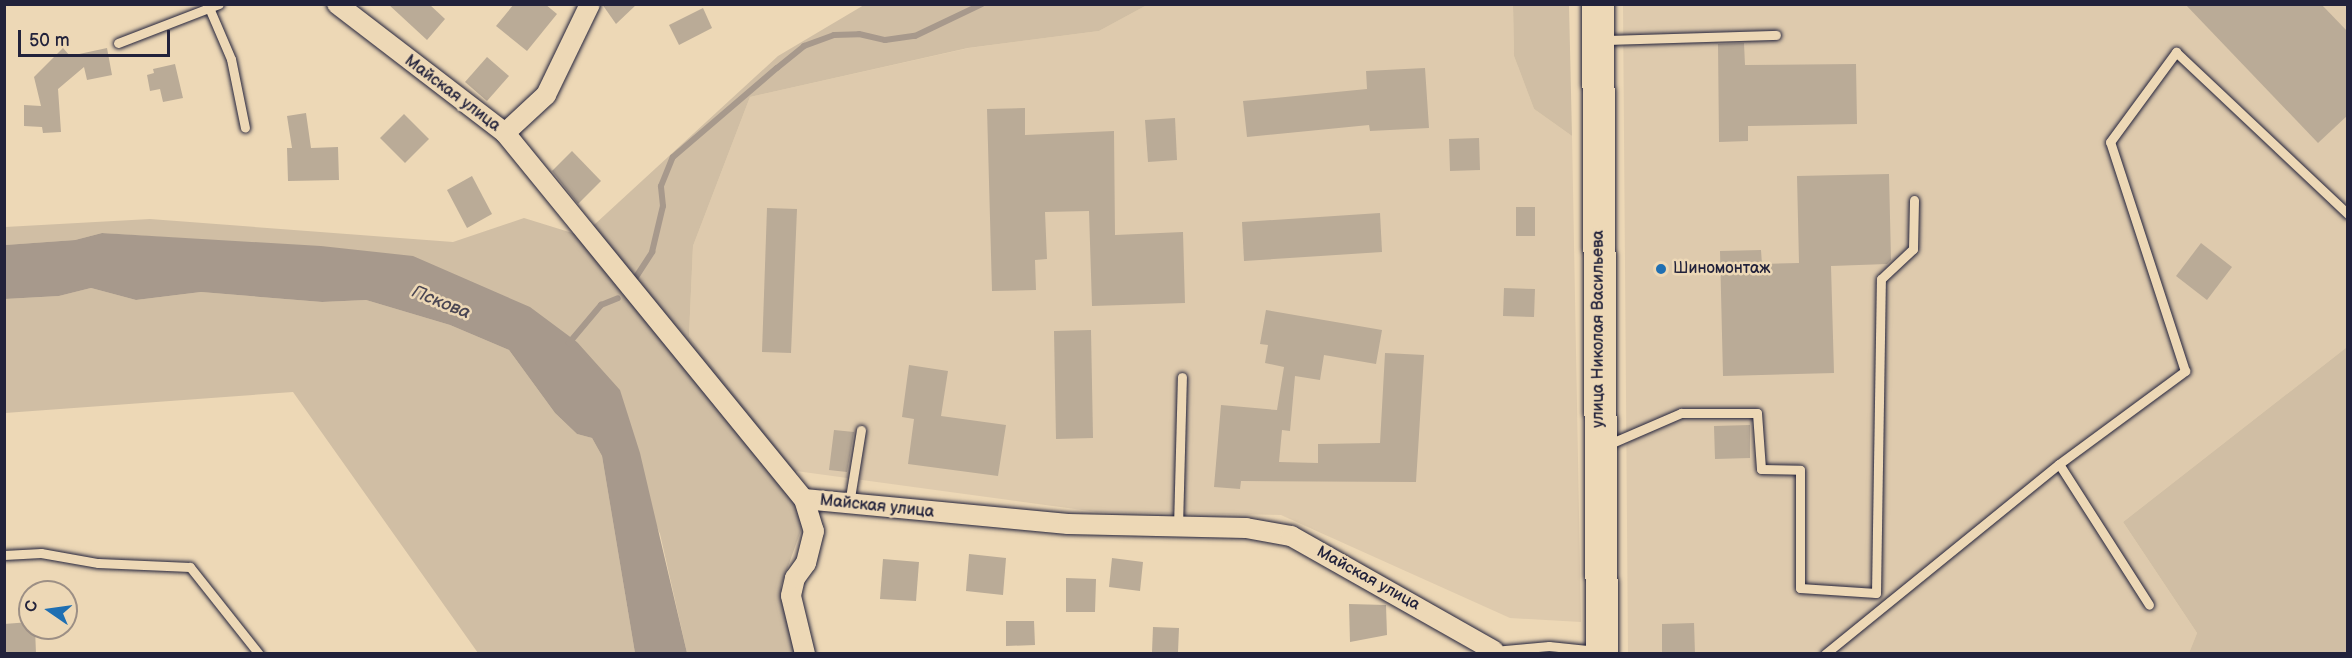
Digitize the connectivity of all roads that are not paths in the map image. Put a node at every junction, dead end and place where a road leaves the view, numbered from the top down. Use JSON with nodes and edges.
{"nodes":[{"id":1,"x":337,"y":4,"type":"edge"},
{"id":2,"x":590,"y":4,"type":"edge"},
{"id":3,"x":1598,"y":4,"type":"edge"},
{"id":4,"x":214,"y":7,"type":"edge"},
{"id":5,"x":1776,"y":35,"type":"dead end"},
{"id":6,"x":1598,"y":40,"type":"junction"},
{"id":7,"x":118,"y":43,"type":"dead end"},
{"id":8,"x":245,"y":128,"type":"dead end"},
{"id":9,"x":505,"y":133,"type":"junction"},
{"id":10,"x":1914,"y":200,"type":"dead end"},
{"id":11,"x":2348,"y":214,"type":"edge"},
{"id":12,"x":1182,"y":377,"type":"dead end"},
{"id":13,"x":861,"y":430,"type":"dead end"},
{"id":14,"x":1599,"y":449,"type":"junction"},
{"id":15,"x":2059,"y":464,"type":"junction"},
{"id":16,"x":804,"y":499,"type":"junction"},
{"id":17,"x":849,"y":506,"type":"junction"},
{"id":18,"x":1178,"y":527,"type":"junction"},
{"id":19,"x":4,"y":555,"type":"edge"},
{"id":20,"x":2149,"y":605,"type":"dead end"},
{"id":21,"x":1495,"y":652,"type":"edge"},
{"id":22,"x":1602,"y":653,"type":"edge"},
{"id":23,"x":259,"y":654,"type":"edge"},
{"id":24,"x":805,"y":654,"type":"edge"},
{"id":25,"x":1825,"y":654,"type":"edge"}],
"edges":[{"from":1,"to":9,"type":"street","name":"Майская улица"},
{"from":2,"to":9,"type":"street"},
{"from":3,"to":6,"type":"main road","name":"улица Николая Васильева"},
{"from":4,"to":7,"type":"lane"},
{"from":4,"to":8,"type":"lane"},
{"from":5,"to":6,"type":"lane"},
{"from":6,"to":14,"type":"main road","name":"улица Николая Васильева"},
{"from":9,"to":16,"type":"street","name":"Майская улица"},
{"from":10,"to":14,"type":"lane"},
{"from":11,"to":15,"type":"lane"},
{"from":12,"to":18,"type":"lane"},
{"from":13,"to":17,"type":"lane"},
{"from":14,"to":22,"type":"main road","name":"улица Николая Васильева"},
{"from":15,"to":20,"type":"lane"},
{"from":15,"to":25,"type":"lane"},
{"from":16,"to":17,"type":"street","name":"Майская улица"},
{"from":16,"to":24,"type":"street"},
{"from":17,"to":18,"type":"street","name":"Майская улица"},
{"from":18,"to":21,"type":"street","name":"Майская улица"},
{"from":19,"to":23,"type":"lane"},
{"from":21,"to":22,"type":"lane"}]}
